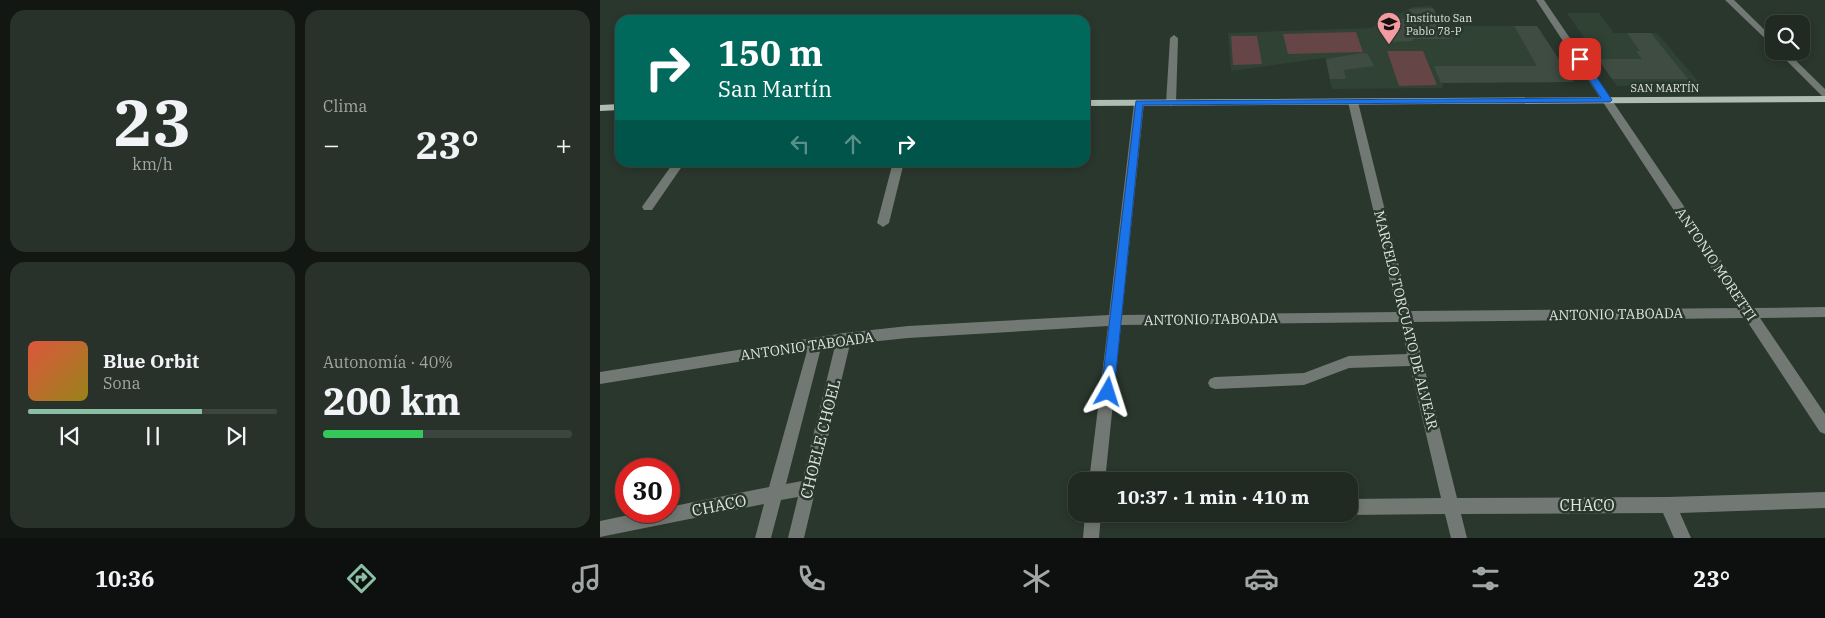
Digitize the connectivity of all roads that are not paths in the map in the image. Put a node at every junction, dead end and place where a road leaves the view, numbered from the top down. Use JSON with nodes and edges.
{"nodes":[{"id":1,"x":1540,"y":0,"type":"edge"},
{"id":2,"x":1729,"y":0,"type":"edge"},
{"id":3,"x":1765,"y":35,"type":"edge"},
{"id":4,"x":1174,"y":38,"type":"dead end"},
{"id":5,"x":1790,"y":60,"type":"edge"},
{"id":6,"x":1825,"y":94,"type":"edge"},
{"id":7,"x":1825,"y":99,"type":"edge"},
{"id":8,"x":1607,"y":100,"type":"junction"},
{"id":9,"x":1354,"y":102,"type":"junction"},
{"id":10,"x":1090,"y":103,"type":"edge"},
{"id":11,"x":1139,"y":103,"type":"junction"},
{"id":12,"x":1171,"y":103,"type":"junction"},
{"id":13,"x":615,"y":107,"type":"edge"},
{"id":14,"x":600,"y":108,"type":"edge"},
{"id":15,"x":676,"y":167,"type":"edge"},
{"id":16,"x":898,"y":167,"type":"edge"},
{"id":17,"x":648,"y":207,"type":"dead end"},
{"id":18,"x":883,"y":223,"type":"dead end"},
{"id":19,"x":1748,"y":312,"type":"junction"},
{"id":20,"x":1825,"y":312,"type":"edge"},
{"id":21,"x":1405,"y":316,"type":"junction"},
{"id":22,"x":1116,"y":320,"type":"junction"},
{"id":23,"x":844,"y":339,"type":"junction"},
{"id":24,"x":816,"y":343,"type":"junction"},
{"id":25,"x":1416,"y":360,"type":"junction"},
{"id":26,"x":600,"y":378,"type":"edge"},
{"id":27,"x":1215,"y":383,"type":"dead end"},
{"id":28,"x":1825,"y":426,"type":"edge"},
{"id":29,"x":1098,"y":472,"type":"edge"},
{"id":30,"x":809,"y":487,"type":"junction"},
{"id":31,"x":775,"y":494,"type":"junction"},
{"id":32,"x":1825,"y":500,"type":"edge"},
{"id":33,"x":1668,"y":504,"type":"junction"},
{"id":34,"x":1452,"y":506,"type":"junction"},
{"id":35,"x":1358,"y":508,"type":"edge"},
{"id":36,"x":1093,"y":522,"type":"edge"},
{"id":37,"x":600,"y":529,"type":"edge"},
{"id":38,"x":763,"y":538,"type":"edge"},
{"id":39,"x":796,"y":538,"type":"edge"},
{"id":40,"x":1091,"y":538,"type":"edge"},
{"id":41,"x":1459,"y":538,"type":"edge"},
{"id":42,"x":1683,"y":538,"type":"edge"}],
"edges":[{"from":1,"to":8,"type":"street","name":"ANTONIO MORETTI"},
{"from":2,"to":3,"type":"street"},
{"from":4,"to":12,"type":"street"},
{"from":5,"to":6,"type":"street"},
{"from":7,"to":8,"type":"main road","name":"SAN MARTÍN"},
{"from":8,"to":9,"type":"main road","name":"SAN MARTÍN"},
{"from":8,"to":19,"type":"street","name":"ANTONIO MORETTI"},
{"from":9,"to":12,"type":"main road","name":"SAN MARTÍN"},
{"from":9,"to":21,"type":"street","name":"MARCELO TORCUATO DE ALVEAR"},
{"from":10,"to":11,"type":"main road","name":"SAN MARTÍN"},
{"from":11,"to":12,"type":"main road","name":"SAN MARTÍN"},
{"from":11,"to":22,"type":"street"},
{"from":13,"to":14,"type":"main road"},
{"from":15,"to":17,"type":"street"},
{"from":16,"to":18,"type":"street"},
{"from":19,"to":20,"type":"street","name":"ANTONIO TABOADA"},
{"from":19,"to":21,"type":"street","name":"ANTONIO TABOADA"},
{"from":19,"to":28,"type":"street","name":"ANTONIO MORETTI"},
{"from":21,"to":22,"type":"street","name":"ANTONIO TABOADA"},
{"from":21,"to":25,"type":"street","name":"MARCELO TORCUATO DE ALVEAR"},
{"from":22,"to":23,"type":"street","name":"ANTONIO TABOADA"},
{"from":22,"to":29,"type":"street"},
{"from":23,"to":24,"type":"street","name":"ANTONIO TABOADA"},
{"from":23,"to":30,"type":"street","name":"CHOELE CHOEL"},
{"from":24,"to":26,"type":"street","name":"ANTONIO TABOADA"},
{"from":24,"to":31,"type":"street","name":"CHOELE CHOEL"},
{"from":25,"to":27,"type":"street"},
{"from":25,"to":34,"type":"street","name":"MARCELO TORCUATO DE ALVEAR"},
{"from":30,"to":31,"type":"street","name":"CHACO"},
{"from":30,"to":39,"type":"street","name":"CHOELE CHOEL"},
{"from":31,"to":37,"type":"street","name":"CHACO"},
{"from":31,"to":38,"type":"street","name":"CHOELE CHOEL"},
{"from":32,"to":33,"type":"street","name":"CHACO"},
{"from":33,"to":34,"type":"street","name":"CHACO"},
{"from":33,"to":42,"type":"street"},
{"from":34,"to":35,"type":"street","name":"CHACO"},
{"from":34,"to":41,"type":"street","name":"MARCELO TORCUATO DE ALVEAR"},
{"from":36,"to":40,"type":"street"}]}
